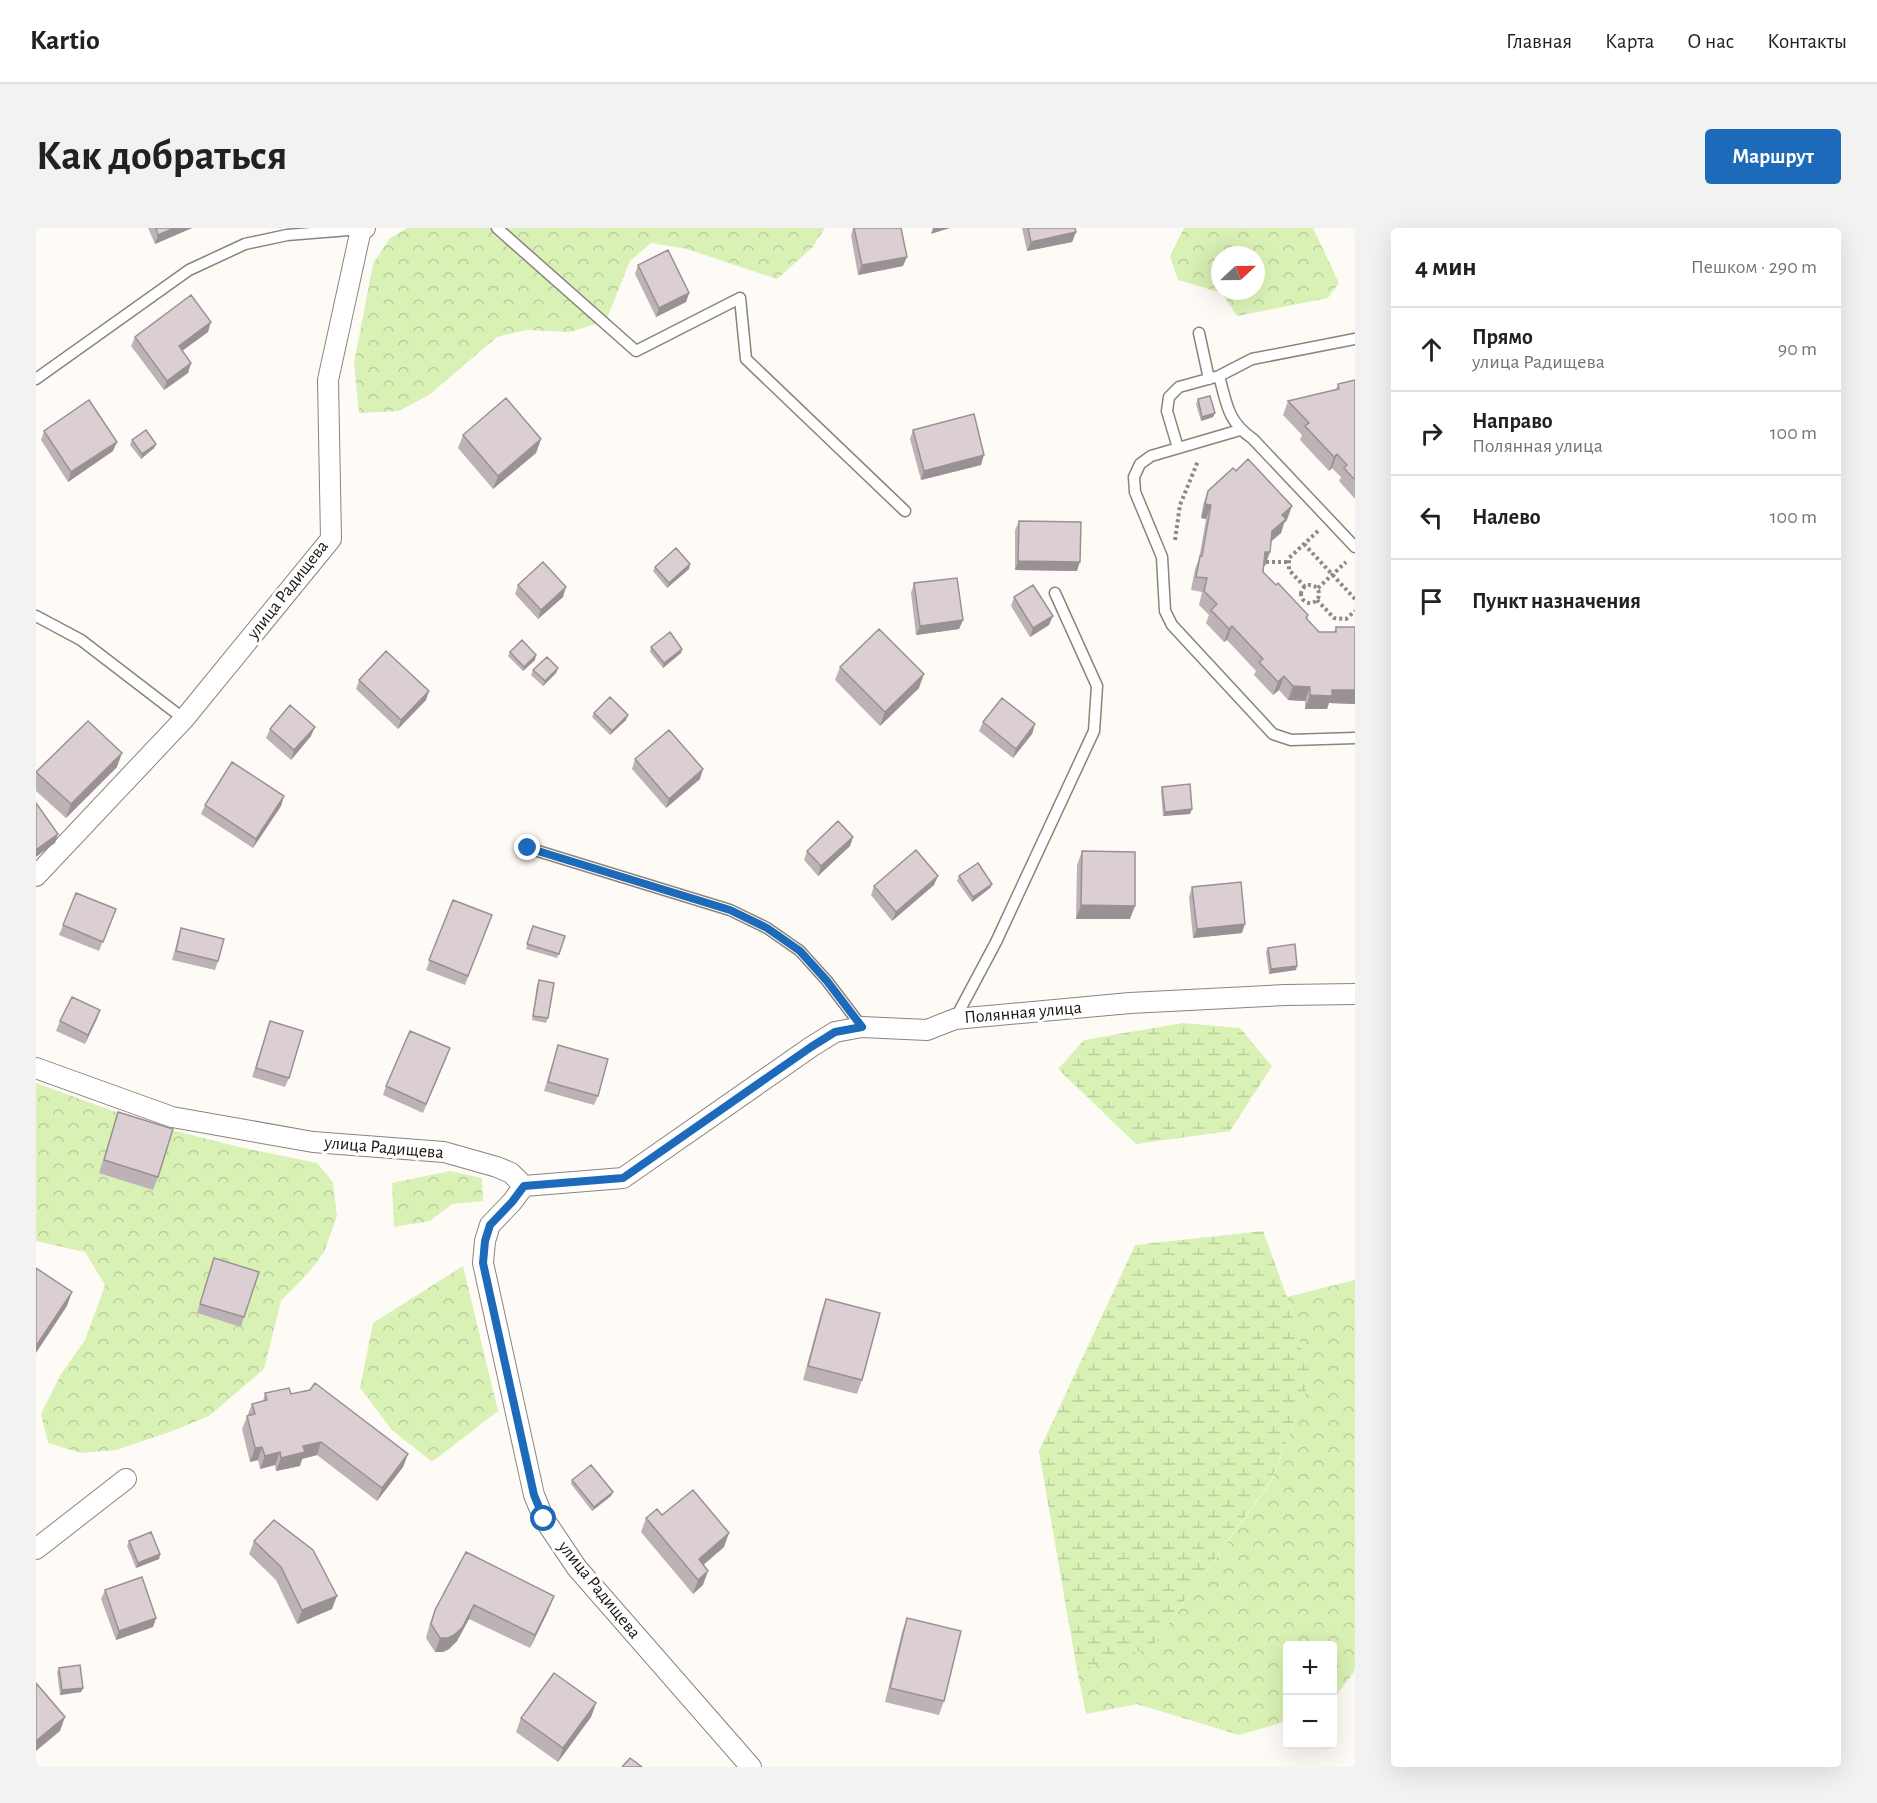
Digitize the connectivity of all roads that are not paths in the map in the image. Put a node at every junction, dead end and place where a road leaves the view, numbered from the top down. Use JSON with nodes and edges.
{"nodes":[{"id":1,"x":497,"y":228,"type":"edge"},
{"id":2,"x":363,"y":229,"type":"edge"},
{"id":3,"x":1199,"y":333,"type":"dead end"},
{"id":4,"x":1355,"y":339,"type":"edge"},
{"id":5,"x":1214,"y":377,"type":"junction"},
{"id":6,"x":36,"y":379,"type":"edge"},
{"id":7,"x":1240,"y":430,"type":"junction"},
{"id":8,"x":1178,"y":448,"type":"junction"},
{"id":9,"x":905,"y":511,"type":"dead end"},
{"id":10,"x":1355,"y":547,"type":"edge"},
{"id":11,"x":1055,"y":593,"type":"dead end"},
{"id":12,"x":36,"y":616,"type":"edge"},
{"id":13,"x":184,"y":719,"type":"junction"},
{"id":14,"x":1355,"y":738,"type":"edge"},
{"id":15,"x":528,"y":848,"type":"dead end"},
{"id":16,"x":36,"y":876,"type":"edge"},
{"id":17,"x":1355,"y":994,"type":"edge"},
{"id":18,"x":955,"y":1019,"type":"junction"},
{"id":19,"x":862,"y":1027,"type":"junction"},
{"id":20,"x":36,"y":1068,"type":"edge"},
{"id":21,"x":524,"y":1186,"type":"junction"},
{"id":22,"x":126,"y":1479,"type":"dead end"},
{"id":23,"x":36,"y":1549,"type":"edge"},
{"id":24,"x":751,"y":1767,"type":"edge"}],
"edges":[{"from":1,"to":9,"type":"lane"},
{"from":2,"to":6,"type":"lane"},
{"from":2,"to":13,"type":"street","name":"улица Радищева"},
{"from":3,"to":5,"type":"lane"},
{"from":4,"to":5,"type":"lane"},
{"from":5,"to":7,"type":"lane"},
{"from":5,"to":8,"type":"lane"},
{"from":7,"to":8,"type":"lane"},
{"from":7,"to":10,"type":"lane"},
{"from":8,"to":14,"type":"lane"},
{"from":11,"to":18,"type":"lane"},
{"from":12,"to":13,"type":"lane"},
{"from":13,"to":16,"type":"street","name":"улица Радищева"},
{"from":15,"to":19,"type":"lane"},
{"from":17,"to":18,"type":"street","name":"Полянная улица"},
{"from":18,"to":19,"type":"street","name":"Полянная улица"},
{"from":19,"to":21,"type":"street","name":"Полянная улица"},
{"from":20,"to":21,"type":"street","name":"улица Радищева"},
{"from":21,"to":24,"type":"street","name":"улица Радищева"},
{"from":22,"to":23,"type":"street"}]}
